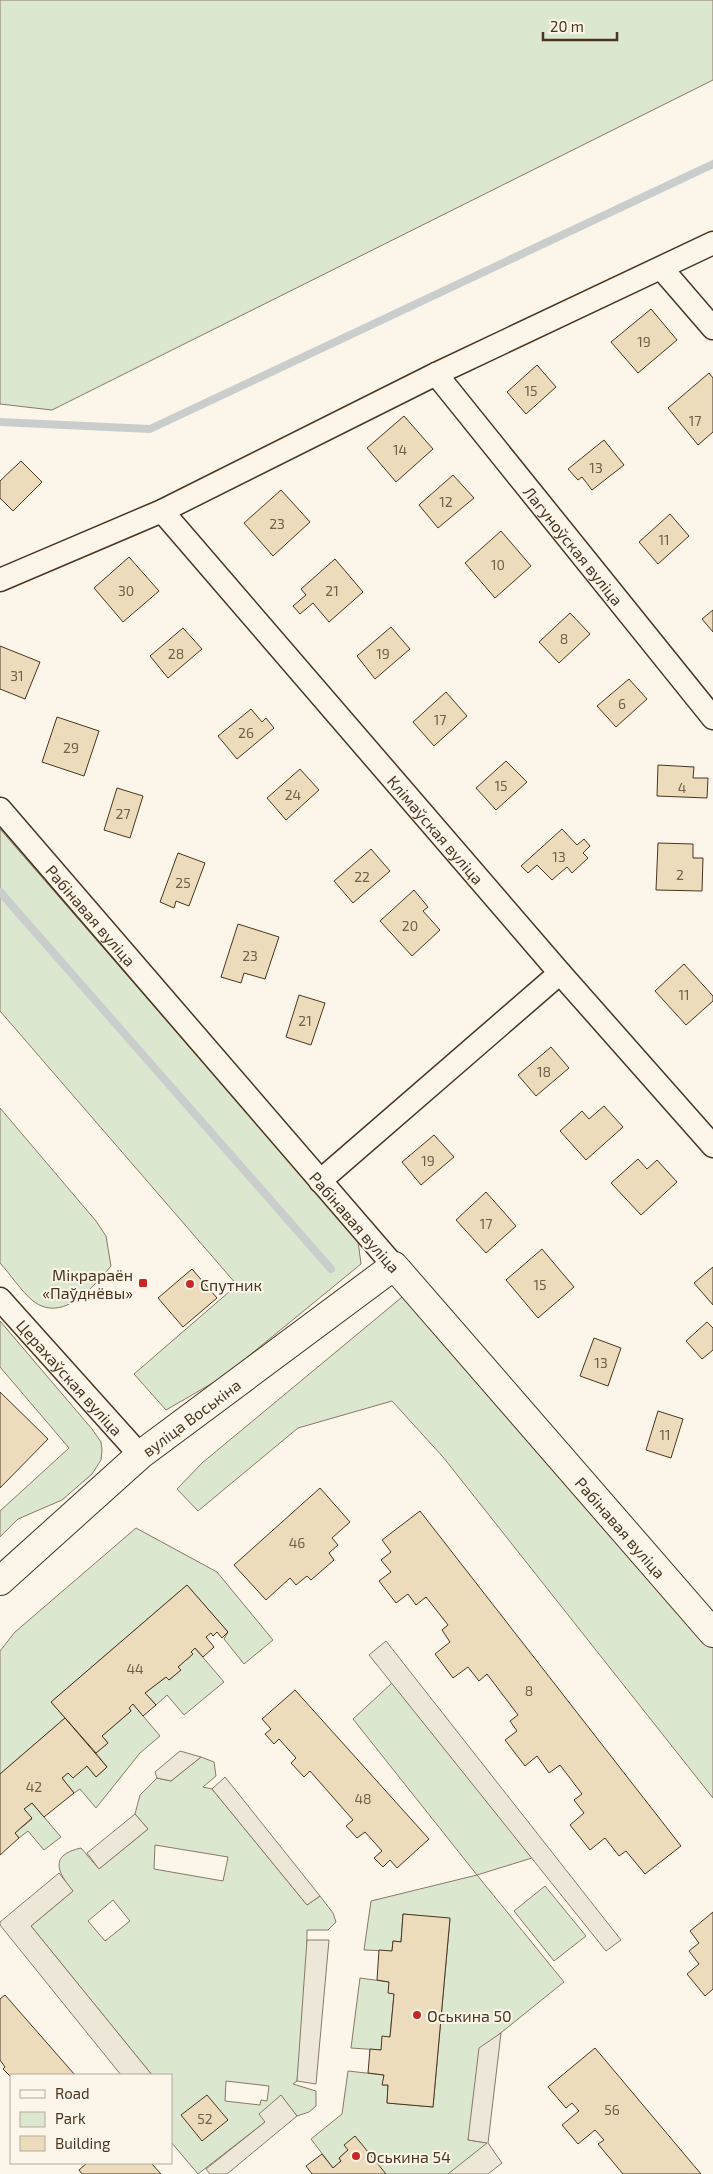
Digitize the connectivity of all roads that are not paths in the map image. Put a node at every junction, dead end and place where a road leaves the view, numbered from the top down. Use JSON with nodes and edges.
{"nodes":[{"id":1,"x":713,"y":243,"type":"edge"},
{"id":2,"x":662,"y":269,"type":"junction"},
{"id":3,"x":713,"y":328,"type":"edge"},
{"id":4,"x":436,"y":374,"type":"junction"},
{"id":5,"x":162,"y":510,"type":"junction"},
{"id":6,"x":0,"y":580,"type":"edge"},
{"id":7,"x":713,"y":718,"type":"edge"},
{"id":8,"x":0,"y":808,"type":"edge"},
{"id":9,"x":560,"y":973,"type":"junction"},
{"id":10,"x":713,"y":1146,"type":"edge"},
{"id":11,"x":320,"y":1181,"type":"junction"},
{"id":12,"x":394,"y":1266,"type":"junction"},
{"id":13,"x":0,"y":1298,"type":"edge"},
{"id":14,"x":140,"y":1455,"type":"junction"},
{"id":15,"x":0,"y":1581,"type":"edge"},
{"id":16,"x":713,"y":1633,"type":"edge"}],
"edges":[{"from":1,"to":2,"type":"street"},
{"from":2,"to":3,"type":"street"},
{"from":2,"to":4,"type":"street"},
{"from":4,"to":5,"type":"street"},
{"from":4,"to":7,"type":"street","name":"Лагуноўская вуліца"},
{"from":5,"to":6,"type":"street"},
{"from":5,"to":9,"type":"street","name":"Клімаўская вуліца"},
{"from":8,"to":11,"type":"street","name":"Рабінавая вуліца"},
{"from":9,"to":10,"type":"street","name":"Клімаўская вуліца"},
{"from":9,"to":11,"type":"street"},
{"from":11,"to":12,"type":"street","name":"Рабінавая вуліца"},
{"from":12,"to":14,"type":"street","name":"вуліца Воськіна"},
{"from":12,"to":16,"type":"street","name":"Рабінавая вуліца"},
{"from":13,"to":14,"type":"street","name":"Церахаўская вуліца"},
{"from":14,"to":15,"type":"street","name":"вуліца Воськіна"}]}
